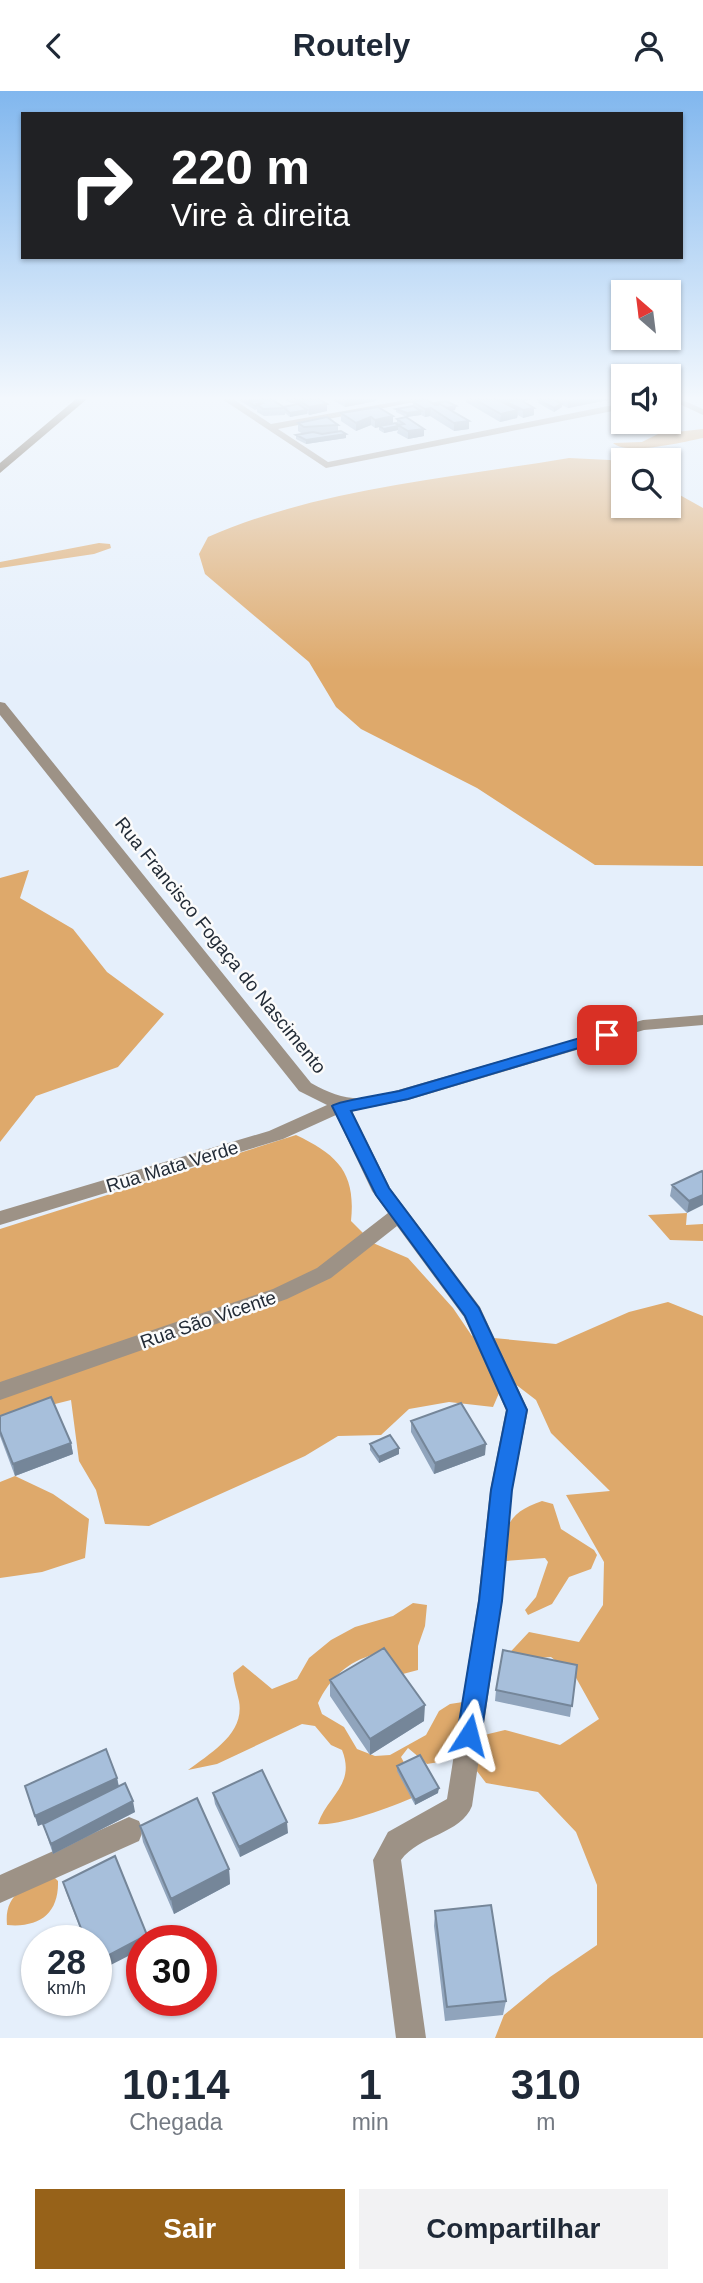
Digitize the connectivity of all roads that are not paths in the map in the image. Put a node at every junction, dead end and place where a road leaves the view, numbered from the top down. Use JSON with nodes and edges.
{"nodes":[{"id":1,"x":0,"y":706,"type":"edge"},
{"id":2,"x":703,"y":1020,"type":"edge"},
{"id":3,"x":341,"y":1106,"type":"junction"},
{"id":4,"x":399,"y":1214,"type":"junction"},
{"id":5,"x":0,"y":1218,"type":"edge"},
{"id":6,"x":0,"y":1391,"type":"edge"},
{"id":7,"x":129,"y":1831,"type":"dead end"},
{"id":8,"x":0,"y":1889,"type":"edge"},
{"id":9,"x":411,"y":2038,"type":"edge"}],
"edges":[{"from":1,"to":3,"type":"street","name":"Rua Francisco Fogaça do Nascimento"},
{"from":2,"to":3,"type":"street"},
{"from":3,"to":4,"type":"street"},
{"from":3,"to":5,"type":"street","name":"Rua Mata Verde"},
{"from":4,"to":6,"type":"street","name":"Rua São Vicente"},
{"from":4,"to":9,"type":"street"},
{"from":7,"to":8,"type":"street"}]}
